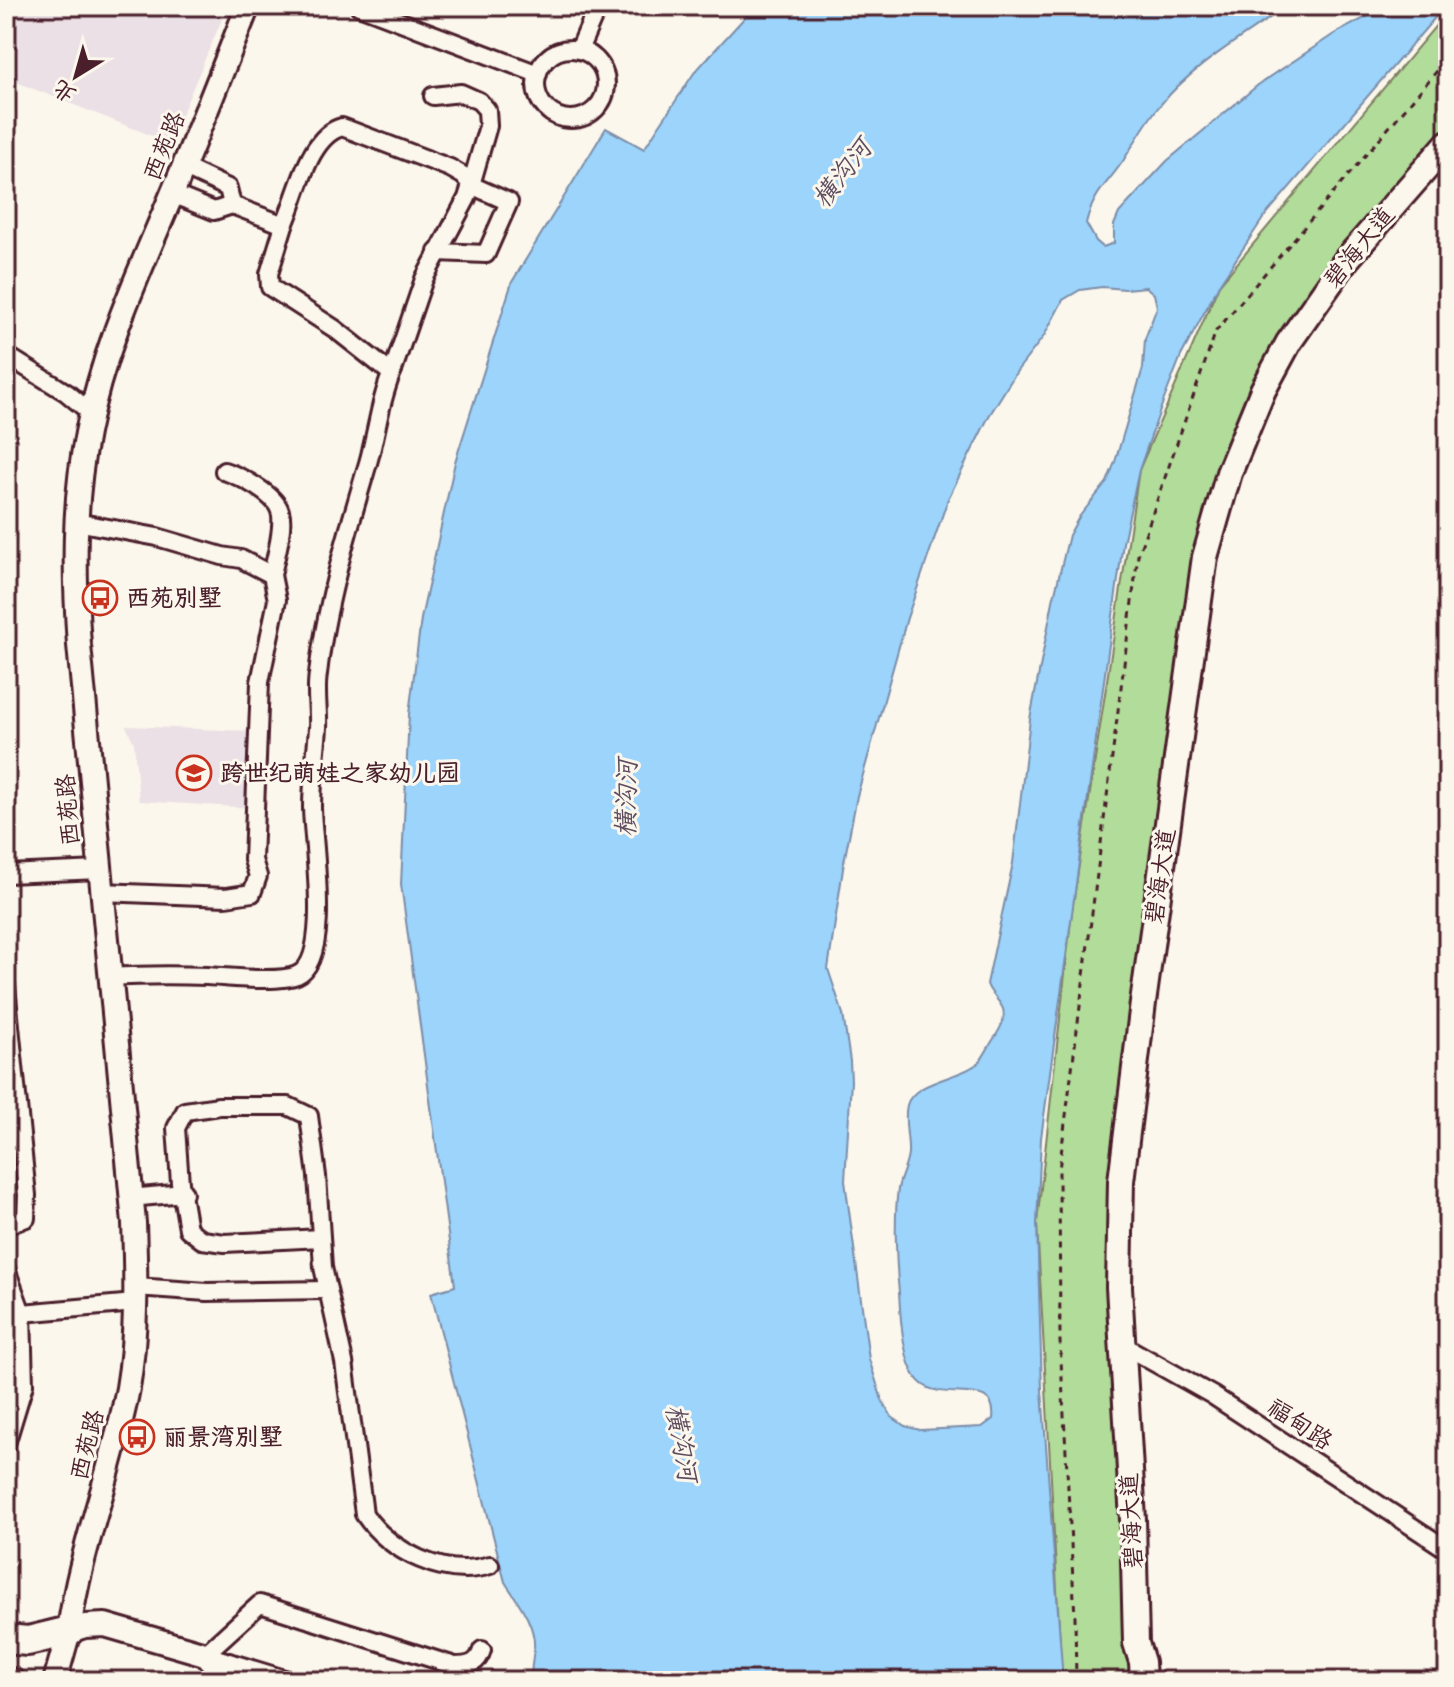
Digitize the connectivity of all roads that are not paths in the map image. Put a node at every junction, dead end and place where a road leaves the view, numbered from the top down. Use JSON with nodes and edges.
{"nodes":[{"id":1,"x":248,"y":6,"type":"edge"},
{"id":2,"x":598,"y":6,"type":"edge"},
{"id":3,"x":370,"y":8,"type":"edge"},
{"id":4,"x":579,"y":50,"type":"junction"},
{"id":5,"x":538,"y":74,"type":"junction"},
{"id":6,"x":433,"y":96,"type":"dead end"},
{"id":7,"x":1448,"y":143,"type":"edge"},
{"id":8,"x":1448,"y":155,"type":"edge"},
{"id":9,"x":183,"y":167,"type":"junction"},
{"id":10,"x":471,"y":185,"type":"junction"},
{"id":11,"x":172,"y":194,"type":"junction"},
{"id":12,"x":232,"y":205,"type":"junction"},
{"id":13,"x":284,"y":225,"type":"junction"},
{"id":14,"x":437,"y":252,"type":"junction"},
{"id":15,"x":6,"y":355,"type":"edge"},
{"id":16,"x":393,"y":370,"type":"junction"},
{"id":17,"x":91,"y":413,"type":"junction"},
{"id":18,"x":224,"y":471,"type":"dead end"},
{"id":19,"x":76,"y":522,"type":"junction"},
{"id":20,"x":272,"y":575,"type":"junction"},
{"id":21,"x":6,"y":874,"type":"edge"},
{"id":22,"x":100,"y":881,"type":"junction"},
{"id":23,"x":110,"y":977,"type":"junction"},
{"id":24,"x":6,"y":986,"type":"edge"},
{"id":25,"x":184,"y":1193,"type":"junction"},
{"id":26,"x":130,"y":1198,"type":"junction"},
{"id":27,"x":6,"y":1226,"type":"edge"},
{"id":28,"x":321,"y":1238,"type":"junction"},
{"id":29,"x":6,"y":1269,"type":"edge"},
{"id":30,"x":328,"y":1290,"type":"junction"},
{"id":31,"x":136,"y":1295,"type":"junction"},
{"id":32,"x":22,"y":1313,"type":"junction"},
{"id":33,"x":1126,"y":1347,"type":"junction"},
{"id":34,"x":6,"y":1444,"type":"edge"},
{"id":35,"x":1448,"y":1550,"type":"edge"},
{"id":36,"x":490,"y":1565,"type":"dead end"},
{"id":37,"x":69,"y":1631,"type":"junction"},
{"id":38,"x":6,"y":1639,"type":"edge"},
{"id":39,"x":482,"y":1650,"type":"dead end"},
{"id":40,"x":205,"y":1654,"type":"junction"},
{"id":41,"x":55,"y":1681,"type":"edge"},
{"id":42,"x":229,"y":1681,"type":"edge"},
{"id":43,"x":291,"y":1681,"type":"edge"},
{"id":44,"x":1143,"y":1681,"type":"edge"},
{"id":45,"x":1151,"y":1681,"type":"edge"}],
"edges":[{"from":1,"to":9,"type":"main road","name":"西苑路"},
{"from":2,"to":4,"type":"street"},
{"from":3,"to":5,"type":"street"},
{"from":4,"to":5,"type":"street"},
{"from":4,"to":5,"type":"street"},
{"from":6,"to":10,"type":"street"},
{"from":7,"to":33,"type":"main road","name":"碧海大道"},
{"from":8,"to":33,"type":"main road","name":"碧海大道"},
{"from":9,"to":11,"type":"main road","name":"西苑路"},
{"from":9,"to":12,"type":"street"},
{"from":10,"to":13,"type":"street"},
{"from":10,"to":14,"type":"street"},
{"from":10,"to":14,"type":"street"},
{"from":11,"to":12,"type":"street"},
{"from":11,"to":17,"type":"main road","name":"西苑路"},
{"from":12,"to":13,"type":"street"},
{"from":13,"to":16,"type":"street"},
{"from":14,"to":16,"type":"street"},
{"from":15,"to":17,"type":"street"},
{"from":16,"to":23,"type":"street"},
{"from":17,"to":19,"type":"main road","name":"西苑路"},
{"from":18,"to":20,"type":"street"},
{"from":19,"to":20,"type":"street"},
{"from":19,"to":22,"type":"main road","name":"西苑路"},
{"from":20,"to":22,"type":"street"},
{"from":21,"to":22,"type":"street"},
{"from":22,"to":23,"type":"main road","name":"西苑路"},
{"from":23,"to":26,"type":"main road","name":"西苑路"},
{"from":24,"to":27,"type":"street"},
{"from":25,"to":26,"type":"street"},
{"from":25,"to":28,"type":"street"},
{"from":25,"to":28,"type":"street"},
{"from":26,"to":31,"type":"main road","name":"西苑路"},
{"from":28,"to":30,"type":"street"},
{"from":29,"to":32,"type":"street"},
{"from":30,"to":31,"type":"street"},
{"from":30,"to":36,"type":"street"},
{"from":31,"to":32,"type":"street"},
{"from":31,"to":37,"type":"main road","name":"西苑路"},
{"from":32,"to":34,"type":"street"},
{"from":33,"to":35,"type":"street","name":"福甸路"},
{"from":33,"to":44,"type":"main road","name":"碧海大道"},
{"from":33,"to":45,"type":"main road","name":"碧海大道"},
{"from":37,"to":38,"type":"highway"},
{"from":37,"to":40,"type":"main road"},
{"from":37,"to":41,"type":"main road","name":"西苑路"},
{"from":39,"to":40,"type":"street"},
{"from":40,"to":42,"type":"main road"},
{"from":40,"to":43,"type":"street"}]}
